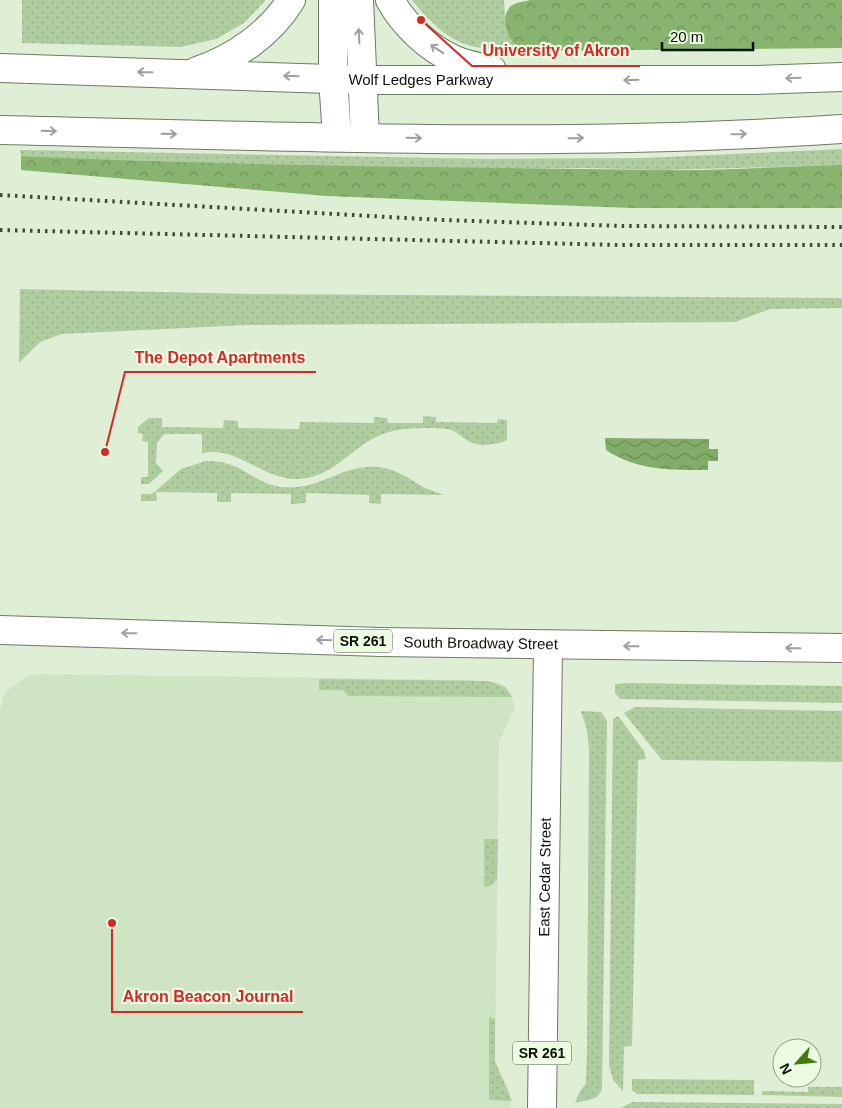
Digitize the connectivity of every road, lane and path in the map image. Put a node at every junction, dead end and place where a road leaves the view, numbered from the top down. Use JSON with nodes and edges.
{"nodes":[{"id":1,"x":291,"y":0,"type":"edge"},
{"id":2,"x":333,"y":0,"type":"edge"},
{"id":3,"x":358,"y":0,"type":"edge"},
{"id":4,"x":390,"y":0,"type":"edge"},
{"id":5,"x":0,"y":68,"type":"edge"},
{"id":6,"x":194,"y":73,"type":"junction"},
{"id":7,"x":842,"y":76,"type":"edge"},
{"id":8,"x":333,"y":78,"type":"junction"},
{"id":9,"x":361,"y":80,"type":"junction"},
{"id":10,"x":532,"y":80,"type":"junction"},
{"id":11,"x":842,"y":129,"type":"edge"},
{"id":12,"x":0,"y":130,"type":"edge"},
{"id":13,"x":337,"y":137,"type":"junction"},
{"id":14,"x":365,"y":138,"type":"junction"},
{"id":15,"x":0,"y":630,"type":"edge"},
{"id":16,"x":548,"y":646,"type":"junction"},
{"id":17,"x":842,"y":648,"type":"edge"},
{"id":18,"x":542,"y":1108,"type":"edge"}],
"edges":[{"from":1,"to":6,"type":"main road"},
{"from":2,"to":8,"type":"main road"},
{"from":9,"to":3,"type":"main road","one_way":true},
{"from":10,"to":4,"type":"main road","one_way":true},
{"from":6,"to":5,"type":"main road","name":"Wolf Ledges Parkway","one_way":true},
{"from":8,"to":6,"type":"main road","name":"Wolf Ledges Parkway","one_way":true},
{"from":7,"to":10,"type":"main road","name":"Wolf Ledges Parkway","one_way":true},
{"from":8,"to":9,"type":"main road","name":"Wolf Ledges Parkway"},
{"from":8,"to":13,"type":"main road"},
{"from":9,"to":10,"type":"main road","name":"Wolf Ledges Parkway"},
{"from":9,"to":14,"type":"main road"},
{"from":14,"to":11,"type":"main road","one_way":true},
{"from":12,"to":13,"type":"main road","one_way":true},
{"from":13,"to":14,"type":"main road"},
{"from":16,"to":15,"type":"main road","name":"South Broadway Street","number":"SR 261","one_way":true},
{"from":17,"to":16,"type":"main road","name":"South Broadway Street","one_way":true},
{"from":16,"to":18,"type":"main road","name":"East Cedar Street","number":"SR 261"}]}
